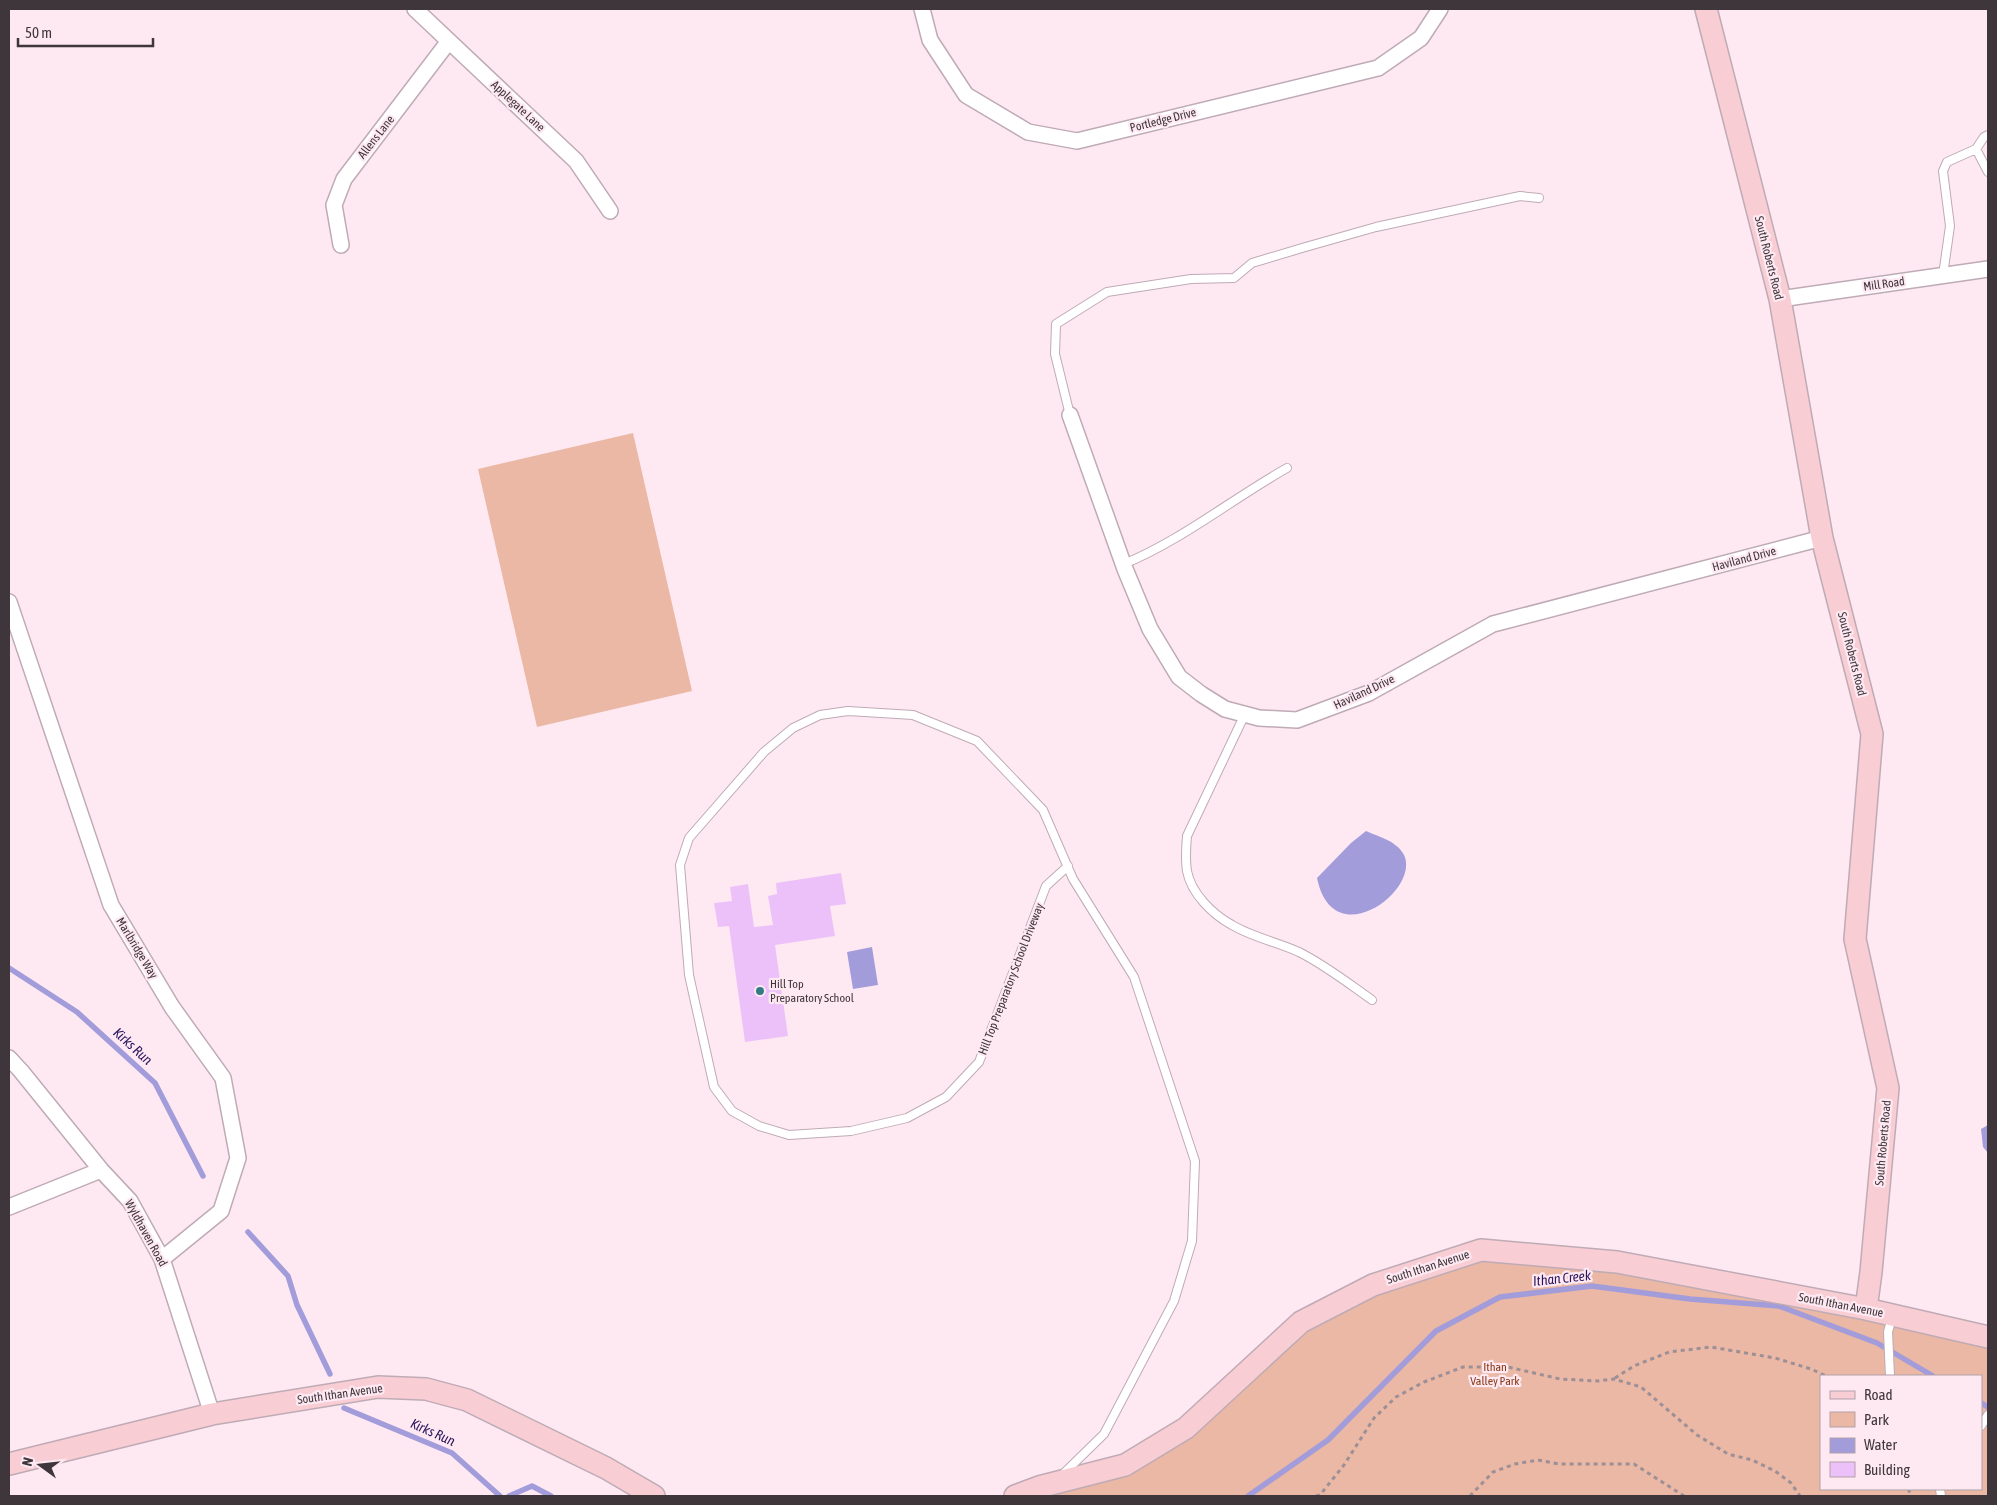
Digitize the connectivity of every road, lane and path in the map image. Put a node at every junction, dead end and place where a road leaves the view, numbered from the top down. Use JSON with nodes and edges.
{"nodes":[{"id":1,"x":416,"y":9,"type":"edge"},
{"id":2,"x":922,"y":9,"type":"edge"},
{"id":3,"x":1440,"y":9,"type":"edge"},
{"id":4,"x":1706,"y":9,"type":"edge"},
{"id":5,"x":450,"y":41,"type":"junction"},
{"id":6,"x":1988,"y":135,"type":"edge"},
{"id":7,"x":1976,"y":149,"type":"junction"},
{"id":8,"x":1988,"y":172,"type":"edge"},
{"id":9,"x":1539,"y":198,"type":"dead end"},
{"id":10,"x":610,"y":211,"type":"dead end"},
{"id":11,"x":341,"y":245,"type":"dead end"},
{"id":12,"x":1988,"y":269,"type":"edge"},
{"id":13,"x":1943,"y":276,"type":"junction"},
{"id":14,"x":1780,"y":299,"type":"junction"},
{"id":15,"x":1070,"y":415,"type":"joint"},
{"id":16,"x":1286,"y":468,"type":"dead end"},
{"id":17,"x":1822,"y":538,"type":"junction"},
{"id":18,"x":1124,"y":564,"type":"junction"},
{"id":19,"x":9,"y":602,"type":"edge"},
{"id":20,"x":1245,"y":714,"type":"junction"},
{"id":21,"x":1068,"y":866,"type":"junction"},
{"id":22,"x":1372,"y":1000,"type":"dead end"},
{"id":23,"x":9,"y":1058,"type":"edge"},
{"id":24,"x":101,"y":1170,"type":"junction"},
{"id":25,"x":9,"y":1206,"type":"edge"},
{"id":26,"x":162,"y":1259,"type":"junction"},
{"id":27,"x":1866,"y":1309,"type":"junction"},
{"id":28,"x":1890,"y":1324,"type":"junction"},
{"id":29,"x":1988,"y":1337,"type":"edge"},
{"id":30,"x":1823,"y":1375,"type":"edge"},
{"id":31,"x":1890,"y":1375,"type":"edge"},
{"id":32,"x":1614,"y":1379,"type":"junction"},
{"id":33,"x":212,"y":1414,"type":"junction"},
{"id":34,"x":9,"y":1464,"type":"edge"},
{"id":35,"x":1054,"y":1483,"type":"junction"},
{"id":36,"x":654,"y":1496,"type":"edge"},
{"id":37,"x":1015,"y":1496,"type":"edge"},
{"id":38,"x":1316,"y":1496,"type":"edge"},
{"id":39,"x":1470,"y":1496,"type":"edge"},
{"id":40,"x":1684,"y":1496,"type":"edge"},
{"id":41,"x":1800,"y":1496,"type":"edge"}],
"edges":[{"from":1,"to":5,"type":"street","name":"Applegate Lane"},
{"from":2,"to":3,"type":"street","name":"Portledge Drive"},
{"from":4,"to":14,"type":"street","name":"South Roberts Road"},
{"from":5,"to":10,"type":"street","name":"Applegate Lane"},
{"from":5,"to":11,"type":"street","name":"Allens Lane"},
{"from":6,"to":7,"type":"lane"},
{"from":7,"to":8,"type":"lane"},
{"from":7,"to":13,"type":"lane"},
{"from":9,"to":15,"type":"lane"},
{"from":12,"to":13,"type":"street","name":"Mill Road"},
{"from":13,"to":14,"type":"street","name":"Mill Road"},
{"from":14,"to":17,"type":"street","name":"South Roberts Road"},
{"from":15,"to":18,"type":"street","name":"Haviland Drive"},
{"from":16,"to":18,"type":"lane"},
{"from":17,"to":20,"type":"street","name":"Haviland Drive"},
{"from":17,"to":27,"type":"street","name":"South Roberts Road"},
{"from":18,"to":20,"type":"street","name":"Haviland Drive"},
{"from":19,"to":26,"type":"street","name":"Marlbridge Way"},
{"from":20,"to":22,"type":"lane"},
{"from":21,"to":21,"type":"lane","name":"Hill Top Preparatory School Driveway"},
{"from":21,"to":35,"type":"lane","name":"Hill Top Preparatory School Driveway"},
{"from":23,"to":24,"type":"street","name":"Wyldhaven Road"},
{"from":24,"to":25,"type":"street"},
{"from":24,"to":26,"type":"street","name":"Wyldhaven Road"},
{"from":26,"to":33,"type":"street","name":"Wyldhaven Road"},
{"from":27,"to":28,"type":"street","name":"South Ithan Avenue"},
{"from":27,"to":35,"type":"street","name":"South Ithan Avenue"},
{"from":28,"to":29,"type":"street","name":"South Ithan Avenue"},
{"from":28,"to":31,"type":"lane"},
{"from":30,"to":32,"type":"path"},
{"from":32,"to":38,"type":"path"},
{"from":32,"to":41,"type":"path"},
{"from":33,"to":34,"type":"street","name":"South Ithan Avenue"},
{"from":33,"to":36,"type":"street","name":"South Ithan Avenue"},
{"from":35,"to":37,"type":"street","name":"South Ithan Avenue"},
{"from":39,"to":40,"type":"path"}]}
